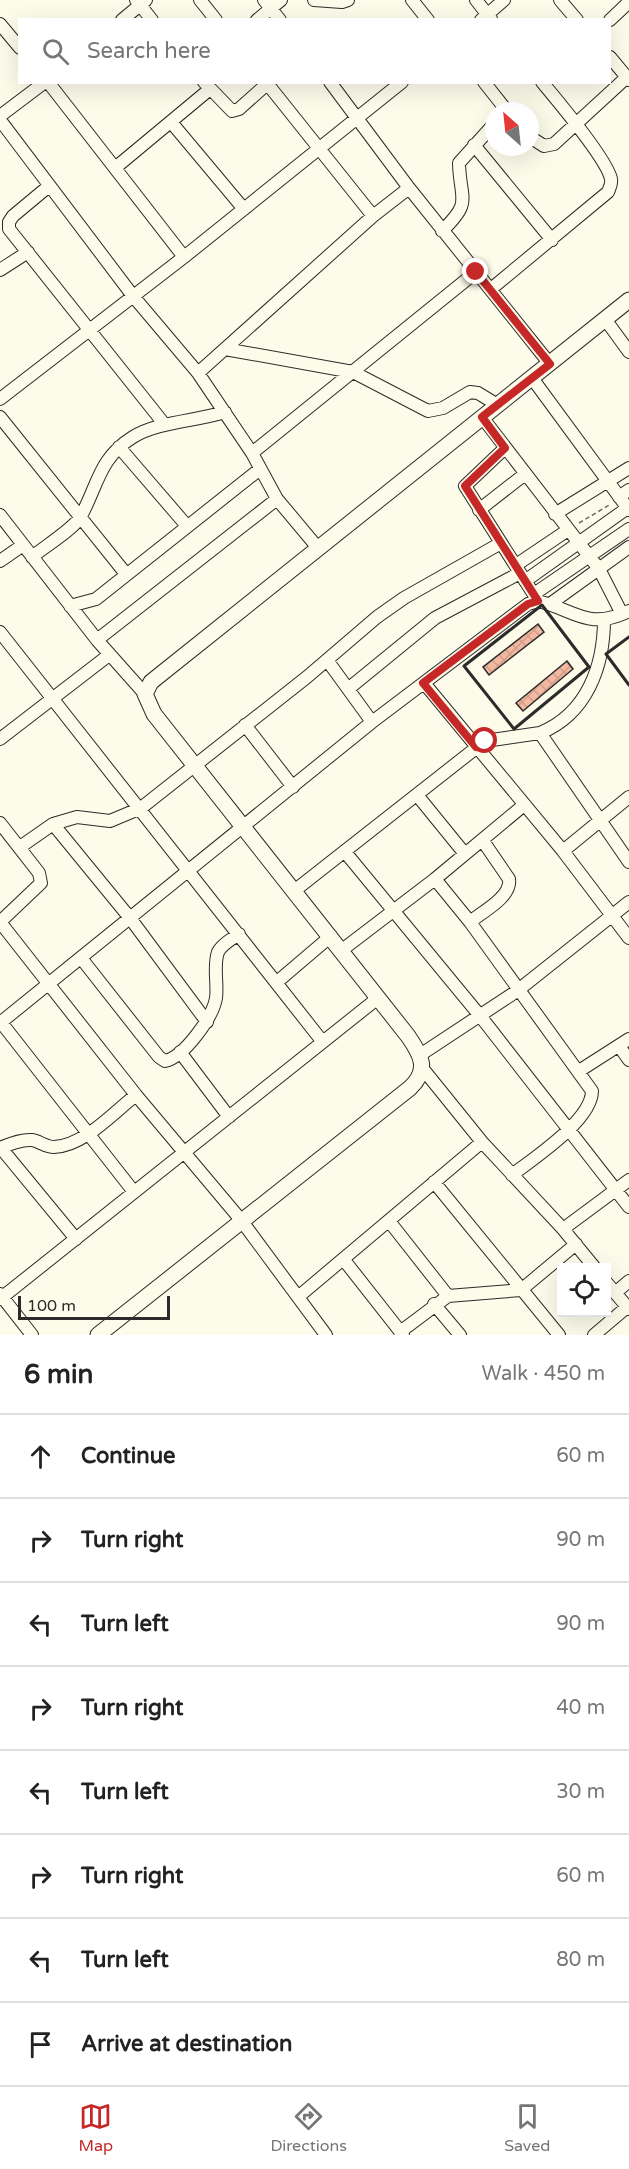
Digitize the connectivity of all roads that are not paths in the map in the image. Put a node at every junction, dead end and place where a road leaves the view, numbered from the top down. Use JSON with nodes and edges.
{"nodes":[{"id":1,"x":200,"y":0,"type":"edge"},
{"id":2,"x":314,"y":0,"type":"edge"},
{"id":3,"x":348,"y":0,"type":"edge"},
{"id":4,"x":412,"y":0,"type":"edge"},
{"id":5,"x":476,"y":0,"type":"edge"},
{"id":6,"x":504,"y":0,"type":"edge"},
{"id":7,"x":560,"y":0,"type":"edge"},
{"id":8,"x":141,"y":1,"type":"edge"},
{"id":9,"x":629,"y":2,"type":"edge"},
{"id":10,"x":272,"y":3,"type":"edge"},
{"id":11,"x":124,"y":18,"type":"edge"},
{"id":12,"x":151,"y":18,"type":"edge"},
{"id":13,"x":214,"y":18,"type":"edge"},
{"id":14,"x":259,"y":18,"type":"edge"},
{"id":15,"x":279,"y":18,"type":"edge"},
{"id":16,"x":426,"y":18,"type":"edge"},
{"id":17,"x":487,"y":18,"type":"edge"},
{"id":18,"x":575,"y":18,"type":"edge"},
{"id":19,"x":611,"y":18,"type":"edge"},
{"id":20,"x":0,"y":24,"type":"edge"},
{"id":21,"x":18,"y":46,"type":"edge"},
{"id":22,"x":611,"y":59,"type":"edge"},
{"id":23,"x":628,"y":78,"type":"edge"},
{"id":24,"x":43,"y":84,"type":"edge"},
{"id":25,"x":48,"y":84,"type":"edge"},
{"id":26,"x":266,"y":84,"type":"edge"},
{"id":27,"x":268,"y":84,"type":"edge"},
{"id":28,"x":332,"y":84,"type":"edge"},
{"id":29,"x":399,"y":84,"type":"edge"},
{"id":30,"x":486,"y":84,"type":"edge"},
{"id":31,"x":544,"y":84,"type":"edge"},
{"id":32,"x":207,"y":86,"type":"edge"},
{"id":33,"x":500,"y":102,"type":"edge"},
{"id":34,"x":357,"y":117,"type":"junction"},
{"id":35,"x":0,"y":118,"type":"edge"},
{"id":36,"x":171,"y":122,"type":"junction"},
{"id":37,"x":577,"y":125,"type":"junction"},
{"id":38,"x":485,"y":133,"type":"edge"},
{"id":39,"x":539,"y":142,"type":"edge"},
{"id":40,"x":474,"y":145,"type":"junction"},
{"id":41,"x":318,"y":147,"type":"junction"},
{"id":42,"x":115,"y":168,"type":"junction"},
{"id":43,"x":49,"y":186,"type":"junction"},
{"id":44,"x":409,"y":188,"type":"junction"},
{"id":45,"x":243,"y":208,"type":"junction"},
{"id":46,"x":373,"y":216,"type":"junction"},
{"id":47,"x":442,"y":231,"type":"junction"},
{"id":48,"x":552,"y":240,"type":"junction"},
{"id":49,"x":28,"y":252,"type":"junction"},
{"id":50,"x":184,"y":257,"type":"junction"},
{"id":51,"x":0,"y":270,"type":"edge"},
{"id":52,"x":476,"y":272,"type":"junction"},
{"id":53,"x":491,"y":289,"type":"junction"},
{"id":54,"x":133,"y":296,"type":"junction"},
{"id":55,"x":629,"y":300,"type":"edge"},
{"id":56,"x":605,"y":319,"type":"junction"},
{"id":57,"x":88,"y":330,"type":"junction"},
{"id":58,"x":225,"y":349,"type":"junction"},
{"id":59,"x":629,"y":352,"type":"edge"},
{"id":60,"x":550,"y":364,"type":"junction"},
{"id":61,"x":353,"y":372,"type":"junction"},
{"id":62,"x":198,"y":373,"type":"junction"},
{"id":63,"x":532,"y":378,"type":"junction"},
{"id":64,"x":0,"y":399,"type":"edge"},
{"id":65,"x":496,"y":404,"type":"junction"},
{"id":66,"x":225,"y":412,"type":"junction"},
{"id":67,"x":0,"y":417,"type":"edge"},
{"id":68,"x":482,"y":417,"type":"junction"},
{"id":69,"x":165,"y":425,"type":"junction"},
{"id":70,"x":119,"y":447,"type":"junction"},
{"id":71,"x":505,"y":448,"type":"junction"},
{"id":72,"x":252,"y":453,"type":"junction"},
{"id":73,"x":629,"y":468,"type":"edge"},
{"id":74,"x":260,"y":469,"type":"junction"},
{"id":75,"x":525,"y":474,"type":"junction"},
{"id":76,"x":608,"y":481,"type":"junction"},
{"id":77,"x":624,"y":494,"type":"edge"},
{"id":78,"x":277,"y":499,"type":"junction"},
{"id":79,"x":628,"y":509,"type":"edge"},
{"id":80,"x":479,"y":510,"type":"junction"},
{"id":81,"x":555,"y":514,"type":"junction"},
{"id":82,"x":0,"y":515,"type":"edge"},
{"id":83,"x":81,"y":518,"type":"junction"},
{"id":84,"x":187,"y":526,"type":"junction"},
{"id":85,"x":629,"y":529,"type":"edge"},
{"id":86,"x":568,"y":530,"type":"junction"},
{"id":87,"x":501,"y":543,"type":"junction"},
{"id":88,"x":23,"y":544,"type":"junction"},
{"id":89,"x":579,"y":544,"type":"junction"},
{"id":90,"x":629,"y":547,"type":"edge"},
{"id":91,"x":318,"y":548,"type":"junction"},
{"id":92,"x":588,"y":556,"type":"junction"},
{"id":93,"x":32,"y":557,"type":"junction"},
{"id":94,"x":0,"y":561,"type":"edge"},
{"id":95,"x":598,"y":569,"type":"junction"},
{"id":96,"x":520,"y":573,"type":"junction"},
{"id":97,"x":126,"y":574,"type":"junction"},
{"id":98,"x":541,"y":599,"type":"junction"},
{"id":99,"x":70,"y":606,"type":"junction"},
{"id":100,"x":625,"y":612,"type":"edge"},
{"id":101,"x":604,"y":619,"type":"junction"},
{"id":102,"x":0,"y":632,"type":"edge"},
{"id":103,"x":97,"y":640,"type":"junction"},
{"id":104,"x":109,"y":655,"type":"junction"},
{"id":105,"x":327,"y":660,"type":"junction"},
{"id":106,"x":423,"y":683,"type":"junction"},
{"id":107,"x":348,"y":689,"type":"junction"},
{"id":108,"x":145,"y":694,"type":"junction"},
{"id":109,"x":53,"y":698,"type":"junction"},
{"id":110,"x":372,"y":722,"type":"junction"},
{"id":111,"x":245,"y":725,"type":"junction"},
{"id":112,"x":540,"y":733,"type":"junction"},
{"id":113,"x":0,"y":740,"type":"edge"},
{"id":114,"x":476,"y":747,"type":"junction"},
{"id":115,"x":195,"y":766,"type":"junction"},
{"id":116,"x":293,"y":787,"type":"junction"},
{"id":117,"x":417,"y":795,"type":"junction"},
{"id":118,"x":629,"y":798,"type":"edge"},
{"id":119,"x":524,"y":805,"type":"junction"},
{"id":120,"x":141,"y":808,"type":"junction"},
{"id":121,"x":599,"y":822,"type":"junction"},
{"id":122,"x":0,"y":824,"type":"edge"},
{"id":123,"x":53,"y":824,"type":"junction"},
{"id":124,"x":244,"y":828,"type":"junction"},
{"id":125,"x":483,"y":840,"type":"junction"},
{"id":126,"x":20,"y":846,"type":"junction"},
{"id":127,"x":345,"y":852,"type":"junction"},
{"id":128,"x":562,"y":852,"type":"junction"},
{"id":129,"x":465,"y":854,"type":"junction"},
{"id":130,"x":629,"y":862,"type":"edge"},
{"id":131,"x":190,"y":871,"type":"junction"},
{"id":132,"x":435,"y":879,"type":"junction"},
{"id":133,"x":294,"y":891,"type":"junction"},
{"id":134,"x":629,"y":902,"type":"edge"},
{"id":135,"x":394,"y":909,"type":"junction"},
{"id":136,"x":611,"y":915,"type":"junction"},
{"id":137,"x":130,"y":918,"type":"junction"},
{"id":138,"x":0,"y":922,"type":"edge"},
{"id":139,"x":470,"y":922,"type":"junction"},
{"id":140,"x":239,"y":934,"type":"junction"},
{"id":141,"x":331,"y":936,"type":"junction"},
{"id":142,"x":629,"y":938,"type":"edge"},
{"id":143,"x":342,"y":950,"type":"junction"},
{"id":144,"x":81,"y":958,"type":"junction"},
{"id":145,"x":277,"y":982,"type":"junction"},
{"id":146,"x":48,"y":984,"type":"junction"},
{"id":147,"x":517,"y":991,"type":"junction"},
{"id":148,"x":378,"y":998,"type":"junction"},
{"id":149,"x":481,"y":1017,"type":"junction"},
{"id":150,"x":0,"y":1022,"type":"edge"},
{"id":151,"x":207,"y":1022,"type":"junction"},
{"id":152,"x":322,"y":1041,"type":"junction"},
{"id":153,"x":624,"y":1043,"type":"edge"},
{"id":154,"x":180,"y":1052,"type":"junction"},
{"id":155,"x":629,"y":1060,"type":"edge"},
{"id":156,"x":422,"y":1062,"type":"junction"},
{"id":157,"x":579,"y":1071,"type":"junction"},
{"id":158,"x":136,"y":1095,"type":"junction"},
{"id":159,"x":229,"y":1117,"type":"junction"},
{"id":160,"x":568,"y":1130,"type":"junction"},
{"id":161,"x":88,"y":1133,"type":"junction"},
{"id":162,"x":482,"y":1142,"type":"junction"},
{"id":163,"x":0,"y":1148,"type":"edge"},
{"id":164,"x":185,"y":1152,"type":"junction"},
{"id":165,"x":512,"y":1175,"type":"junction"},
{"id":166,"x":629,"y":1180,"type":"edge"},
{"id":167,"x":434,"y":1182,"type":"junction"},
{"id":168,"x":616,"y":1190,"type":"junction"},
{"id":169,"x":134,"y":1192,"type":"junction"},
{"id":170,"x":629,"y":1207,"type":"edge"},
{"id":171,"x":241,"y":1221,"type":"junction"},
{"id":172,"x":389,"y":1221,"type":"junction"},
{"id":173,"x":563,"y":1229,"type":"junction"},
{"id":174,"x":76,"y":1239,"type":"junction"},
{"id":175,"x":576,"y":1244,"type":"junction"},
{"id":176,"x":344,"y":1260,"type":"junction"},
{"id":177,"x":591,"y":1263,"type":"edge"},
{"id":178,"x":629,"y":1281,"type":"edge"},
{"id":179,"x":611,"y":1288,"type":"edge"},
{"id":180,"x":521,"y":1290,"type":"junction"},
{"id":181,"x":615,"y":1293,"type":"junction"},
{"id":182,"x":448,"y":1296,"type":"junction"},
{"id":183,"x":1,"y":1297,"type":"edge"},
{"id":184,"x":298,"y":1297,"type":"junction"},
{"id":185,"x":434,"y":1304,"type":"junction"},
{"id":186,"x":628,"y":1308,"type":"edge"},
{"id":187,"x":402,"y":1333,"type":"edge"},
{"id":188,"x":32,"y":1335,"type":"edge"},
{"id":189,"x":98,"y":1335,"type":"edge"},
{"id":190,"x":326,"y":1335,"type":"edge"},
{"id":191,"x":460,"y":1335,"type":"edge"},
{"id":192,"x":559,"y":1335,"type":"edge"},
{"id":193,"x":594,"y":1335,"type":"edge"}],
"edges":[{"from":1,"to":13,"type":"street"},
{"from":2,"to":3,"type":"street"},
{"from":4,"to":16,"type":"street"},
{"from":5,"to":17,"type":"street"},
{"from":6,"to":17,"type":"street"},
{"from":7,"to":18,"type":"street"},
{"from":8,"to":11,"type":"street"},
{"from":8,"to":12,"type":"street"},
{"from":9,"to":19,"type":"street"},
{"from":10,"to":14,"type":"street"},
{"from":10,"to":15,"type":"street"},
{"from":20,"to":21,"type":"street"},
{"from":22,"to":23,"type":"street"},
{"from":23,"to":37,"type":"street"},
{"from":24,"to":35,"type":"street"},
{"from":25,"to":42,"type":"street"},
{"from":26,"to":32,"type":"street"},
{"from":27,"to":41,"type":"street"},
{"from":28,"to":34,"type":"street"},
{"from":29,"to":34,"type":"street"},
{"from":30,"to":33,"type":"street"},
{"from":31,"to":37,"type":"street"},
{"from":32,"to":36,"type":"street"},
{"from":34,"to":41,"type":"street"},
{"from":34,"to":44,"type":"street"},
{"from":35,"to":43,"type":"street"},
{"from":36,"to":42,"type":"street"},
{"from":36,"to":45,"type":"street"},
{"from":37,"to":39,"type":"street"},
{"from":37,"to":48,"type":"street"},
{"from":38,"to":40,"type":"street"},
{"from":40,"to":47,"type":"street"},
{"from":40,"to":48,"type":"street"},
{"from":41,"to":45,"type":"street"},
{"from":41,"to":46,"type":"street"},
{"from":42,"to":50,"type":"street"},
{"from":43,"to":49,"type":"street"},
{"from":43,"to":54,"type":"street"},
{"from":44,"to":46,"type":"street"},
{"from":44,"to":47,"type":"street"},
{"from":45,"to":50,"type":"street"},
{"from":46,"to":58,"type":"street"},
{"from":47,"to":52,"type":"street"},
{"from":48,"to":53,"type":"street"},
{"from":49,"to":51,"type":"street"},
{"from":49,"to":57,"type":"street"},
{"from":50,"to":54,"type":"street"},
{"from":52,"to":53,"type":"street"},
{"from":52,"to":61,"type":"street"},
{"from":53,"to":60,"type":"street"},
{"from":54,"to":57,"type":"street"},
{"from":54,"to":62,"type":"street"},
{"from":55,"to":56,"type":"main road"},
{"from":56,"to":59,"type":"street"},
{"from":56,"to":60,"type":"main road"},
{"from":57,"to":64,"type":"street"},
{"from":57,"to":69,"type":"street"},
{"from":58,"to":61,"type":"street"},
{"from":58,"to":62,"type":"street"},
{"from":60,"to":63,"type":"main road"},
{"from":61,"to":65,"type":"street"},
{"from":61,"to":72,"type":"street"},
{"from":62,"to":66,"type":"street"},
{"from":63,"to":65,"type":"main road"},
{"from":63,"to":76,"type":"street"},
{"from":65,"to":68,"type":"main road"},
{"from":66,"to":69,"type":"street"},
{"from":66,"to":72,"type":"street"},
{"from":67,"to":83,"type":"street"},
{"from":68,"to":71,"type":"street"},
{"from":68,"to":91,"type":"main road"},
{"from":69,"to":70,"type":"street"},
{"from":70,"to":83,"type":"street"},
{"from":70,"to":84,"type":"street"},
{"from":71,"to":75,"type":"street"},
{"from":71,"to":80,"type":"street"},
{"from":72,"to":74,"type":"street"},
{"from":73,"to":76,"type":"street"},
{"from":74,"to":78,"type":"street"},
{"from":74,"to":84,"type":"street"},
{"from":75,"to":80,"type":"street"},
{"from":75,"to":81,"type":"street"},
{"from":76,"to":77,"type":"street"},
{"from":76,"to":81,"type":"street"},
{"from":77,"to":79,"type":"street"},
{"from":78,"to":91,"type":"street"},
{"from":78,"to":103,"type":"street"},
{"from":79,"to":89,"type":"street"},
{"from":80,"to":87,"type":"street"},
{"from":81,"to":86,"type":"street"},
{"from":82,"to":88,"type":"street"},
{"from":83,"to":93,"type":"street"},
{"from":83,"to":97,"type":"street"},
{"from":84,"to":97,"type":"street"},
{"from":85,"to":92,"type":"street"},
{"from":86,"to":89,"type":"street"},
{"from":86,"to":96,"type":"street"},
{"from":87,"to":96,"type":"street"},
{"from":87,"to":105,"type":"street"},
{"from":88,"to":93,"type":"street"},
{"from":88,"to":94,"type":"street"},
{"from":89,"to":92,"type":"street"},
{"from":89,"to":96,"type":"street"},
{"from":90,"to":95,"type":"street"},
{"from":91,"to":108,"type":"main road"},
{"from":92,"to":95,"type":"street"},
{"from":92,"to":98,"type":"street"},
{"from":93,"to":99,"type":"street"},
{"from":95,"to":98,"type":"street"},
{"from":95,"to":100,"type":"street"},
{"from":96,"to":98,"type":"street"},
{"from":96,"to":107,"type":"street"},
{"from":97,"to":99,"type":"street"},
{"from":98,"to":101,"type":"street"},
{"from":98,"to":106,"type":"street"},
{"from":99,"to":103,"type":"street"},
{"from":100,"to":101,"type":"street"},
{"from":101,"to":112,"type":"street"},
{"from":102,"to":109,"type":"street"},
{"from":103,"to":104,"type":"street"},
{"from":104,"to":108,"type":"street"},
{"from":104,"to":109,"type":"street"},
{"from":105,"to":107,"type":"street"},
{"from":105,"to":111,"type":"street"},
{"from":106,"to":110,"type":"street"},
{"from":106,"to":114,"type":"street"},
{"from":107,"to":110,"type":"street"},
{"from":108,"to":115,"type":"main road"},
{"from":109,"to":113,"type":"street"},
{"from":109,"to":120,"type":"street"},
{"from":110,"to":116,"type":"street"},
{"from":111,"to":115,"type":"street"},
{"from":111,"to":116,"type":"street"},
{"from":112,"to":114,"type":"street"},
{"from":112,"to":121,"type":"street"},
{"from":114,"to":117,"type":"street"},
{"from":114,"to":119,"type":"street"},
{"from":115,"to":120,"type":"street"},
{"from":115,"to":124,"type":"main road"},
{"from":116,"to":124,"type":"street"},
{"from":117,"to":127,"type":"street"},
{"from":117,"to":129,"type":"street"},
{"from":118,"to":121,"type":"street"},
{"from":119,"to":125,"type":"street"},
{"from":119,"to":128,"type":"street"},
{"from":120,"to":123,"type":"street"},
{"from":120,"to":131,"type":"street"},
{"from":121,"to":128,"type":"street"},
{"from":121,"to":130,"type":"street"},
{"from":122,"to":126,"type":"street"},
{"from":123,"to":126,"type":"street"},
{"from":123,"to":137,"type":"street"},
{"from":124,"to":131,"type":"street"},
{"from":124,"to":133,"type":"main road"},
{"from":125,"to":129,"type":"street"},
{"from":125,"to":139,"type":"street"},
{"from":126,"to":138,"type":"street"},
{"from":127,"to":133,"type":"street"},
{"from":127,"to":135,"type":"street"},
{"from":128,"to":136,"type":"street"},
{"from":129,"to":132,"type":"street"},
{"from":131,"to":137,"type":"street"},
{"from":131,"to":140,"type":"street"},
{"from":132,"to":135,"type":"street"},
{"from":132,"to":139,"type":"street"},
{"from":133,"to":141,"type":"main road"},
{"from":134,"to":136,"type":"street"},
{"from":135,"to":143,"type":"street"},
{"from":135,"to":149,"type":"street"},
{"from":136,"to":142,"type":"street"},
{"from":136,"to":147,"type":"street"},
{"from":137,"to":144,"type":"street"},
{"from":137,"to":151,"type":"street"},
{"from":138,"to":146,"type":"street"},
{"from":139,"to":147,"type":"street"},
{"from":140,"to":145,"type":"street"},
{"from":140,"to":151,"type":"street"},
{"from":141,"to":143,"type":"main road"},
{"from":141,"to":145,"type":"street"},
{"from":143,"to":148,"type":"main road"},
{"from":144,"to":146,"type":"street"},
{"from":144,"to":154,"type":"street"},
{"from":145,"to":152,"type":"street"},
{"from":146,"to":150,"type":"street"},
{"from":146,"to":158,"type":"street"},
{"from":147,"to":149,"type":"street"},
{"from":147,"to":157,"type":"street"},
{"from":148,"to":152,"type":"street"},
{"from":148,"to":156,"type":"main road"},
{"from":149,"to":156,"type":"street"},
{"from":149,"to":160,"type":"street"},
{"from":150,"to":161,"type":"street"},
{"from":151,"to":154,"type":"street"},
{"from":152,"to":159,"type":"street"},
{"from":153,"to":155,"type":"street"},
{"from":153,"to":157,"type":"street"},
{"from":154,"to":159,"type":"street"},
{"from":156,"to":162,"type":"street"},
{"from":156,"to":171,"type":"main road"},
{"from":157,"to":160,"type":"street"},
{"from":158,"to":161,"type":"street"},
{"from":158,"to":164,"type":"street"},
{"from":159,"to":164,"type":"street"},
{"from":160,"to":165,"type":"street"},
{"from":160,"to":168,"type":"street"},
{"from":161,"to":163,"type":"street"},
{"from":161,"to":169,"type":"street"},
{"from":162,"to":165,"type":"street"},
{"from":162,"to":167,"type":"street"},
{"from":163,"to":174,"type":"street"},
{"from":164,"to":169,"type":"street"},
{"from":164,"to":171,"type":"street"},
{"from":165,"to":173,"type":"street"},
{"from":166,"to":168,"type":"street"},
{"from":167,"to":172,"type":"street"},
{"from":167,"to":180,"type":"street"},
{"from":168,"to":170,"type":"street"},
{"from":168,"to":173,"type":"street"},
{"from":169,"to":174,"type":"street"},
{"from":171,"to":184,"type":"street"},
{"from":171,"to":189,"type":"main road"},
{"from":172,"to":176,"type":"street"},
{"from":172,"to":182,"type":"street"},
{"from":173,"to":175,"type":"street"},
{"from":174,"to":183,"type":"street"},
{"from":175,"to":177,"type":"street"},
{"from":175,"to":180,"type":"street"},
{"from":176,"to":184,"type":"street"},
{"from":176,"to":187,"type":"street"},
{"from":178,"to":181,"type":"street"},
{"from":179,"to":181,"type":"street"},
{"from":180,"to":182,"type":"street"},
{"from":180,"to":192,"type":"street"},
{"from":181,"to":186,"type":"street"},
{"from":182,"to":185,"type":"street"},
{"from":183,"to":188,"type":"street"},
{"from":184,"to":190,"type":"street"},
{"from":185,"to":187,"type":"street"},
{"from":185,"to":191,"type":"street"},
{"from":186,"to":193,"type":"street"}]}
